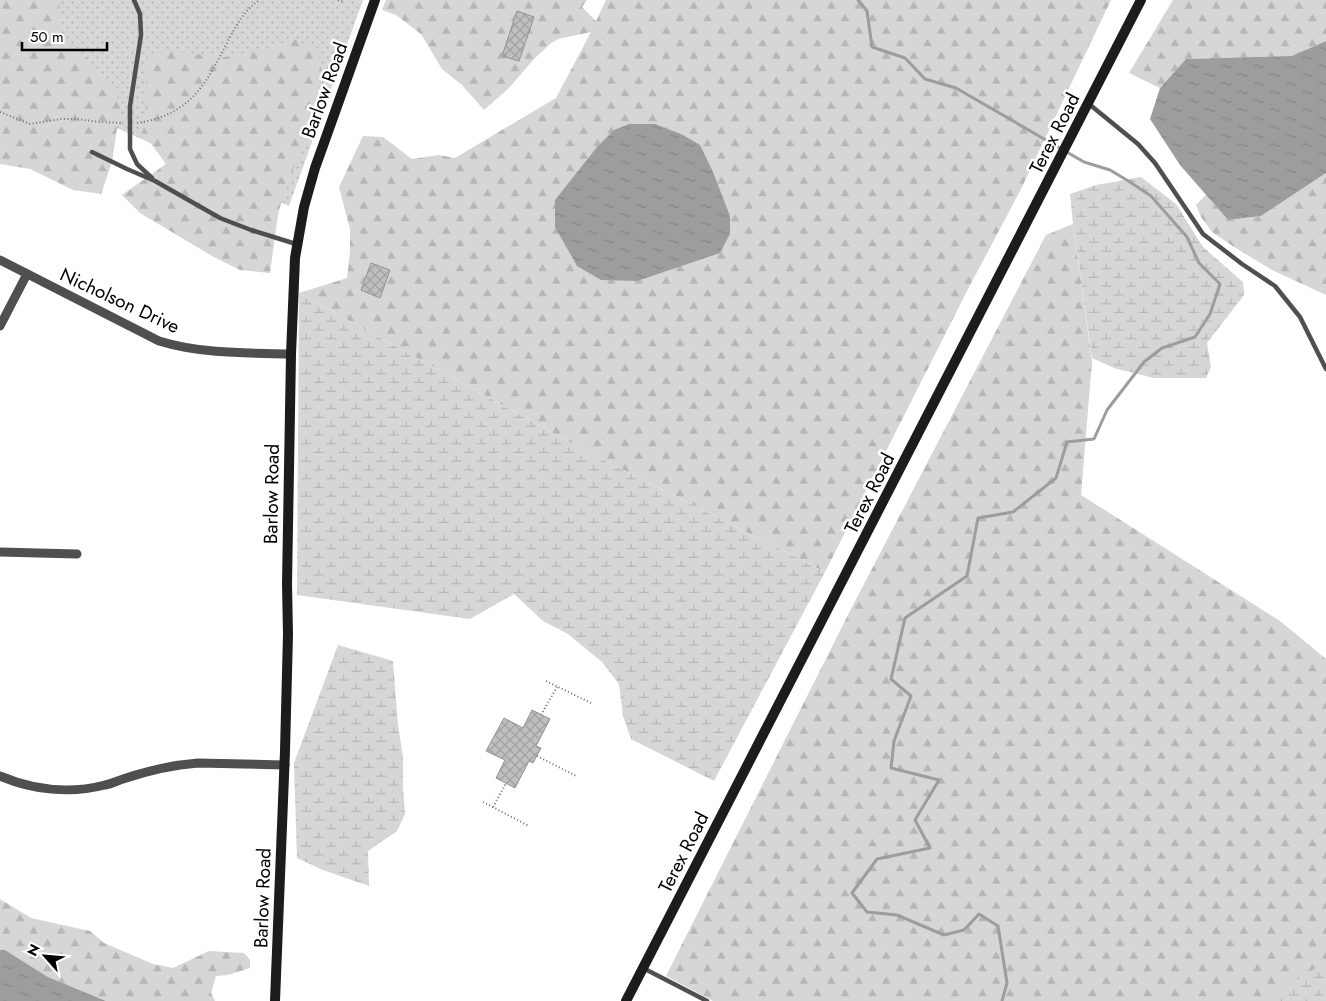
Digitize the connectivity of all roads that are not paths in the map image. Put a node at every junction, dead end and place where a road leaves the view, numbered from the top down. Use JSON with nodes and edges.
{"nodes":[{"id":1,"x":134,"y":0,"type":"edge"},
{"id":2,"x":375,"y":0,"type":"edge"},
{"id":3,"x":1142,"y":0,"type":"edge"},
{"id":4,"x":1088,"y":103,"type":"junction"},
{"id":5,"x":92,"y":152,"type":"dead end"},
{"id":6,"x":155,"y":181,"type":"junction"},
{"id":7,"x":298,"y":244,"type":"junction"},
{"id":8,"x":0,"y":260,"type":"edge"},
{"id":9,"x":27,"y":274,"type":"junction"},
{"id":10,"x":0,"y":326,"type":"edge"},
{"id":11,"x":291,"y":354,"type":"junction"},
{"id":12,"x":1326,"y":369,"type":"edge"},
{"id":13,"x":0,"y":552,"type":"edge"},
{"id":14,"x":77,"y":554,"type":"dead end"},
{"id":15,"x":285,"y":765,"type":"junction"},
{"id":16,"x":0,"y":776,"type":"edge"},
{"id":17,"x":643,"y":968,"type":"junction"},
{"id":18,"x":275,"y":1001,"type":"edge"},
{"id":19,"x":626,"y":1001,"type":"edge"},
{"id":20,"x":707,"y":1001,"type":"edge"}],
"edges":[{"from":1,"to":6,"type":"lane"},
{"from":2,"to":7,"type":"main road","name":"Barlow Road"},
{"from":3,"to":4,"type":"main road","name":"Terex Road"},
{"from":4,"to":12,"type":"lane"},
{"from":4,"to":17,"type":"main road","name":"Terex Road"},
{"from":5,"to":6,"type":"lane"},
{"from":6,"to":7,"type":"lane"},
{"from":7,"to":11,"type":"main road","name":"Barlow Road"},
{"from":8,"to":9,"type":"street","name":"Nicholson Drive"},
{"from":9,"to":10,"type":"street"},
{"from":9,"to":11,"type":"street","name":"Nicholson Drive"},
{"from":11,"to":15,"type":"main road","name":"Barlow Road"},
{"from":13,"to":14,"type":"street"},
{"from":15,"to":16,"type":"street"},
{"from":15,"to":18,"type":"main road","name":"Barlow Road"},
{"from":17,"to":19,"type":"main road","name":"Terex Road"},
{"from":17,"to":20,"type":"lane"}]}
